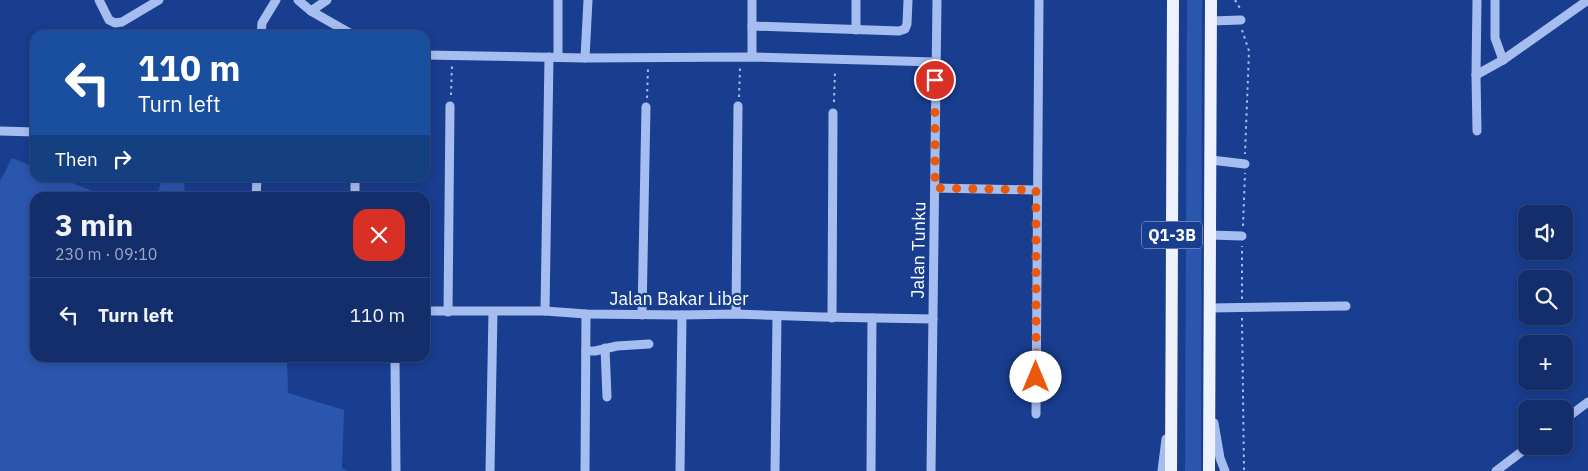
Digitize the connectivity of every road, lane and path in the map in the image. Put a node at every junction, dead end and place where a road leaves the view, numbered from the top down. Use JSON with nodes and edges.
{"nodes":[{"id":1,"x":98,"y":0,"type":"edge"},
{"id":2,"x":159,"y":0,"type":"edge"},
{"id":3,"x":276,"y":0,"type":"edge"},
{"id":4,"x":298,"y":0,"type":"edge"},
{"id":5,"x":327,"y":0,"type":"edge"},
{"id":6,"x":558,"y":0,"type":"edge"},
{"id":7,"x":588,"y":0,"type":"edge"},
{"id":8,"x":752,"y":0,"type":"edge"},
{"id":9,"x":856,"y":0,"type":"edge"},
{"id":10,"x":908,"y":0,"type":"edge"},
{"id":11,"x":937,"y":0,"type":"edge"},
{"id":12,"x":1039,"y":0,"type":"edge"},
{"id":13,"x":1173,"y":0,"type":"edge"},
{"id":14,"x":1211,"y":0,"type":"edge"},
{"id":15,"x":1477,"y":0,"type":"edge"},
{"id":16,"x":1495,"y":0,"type":"edge"},
{"id":17,"x":1588,"y":0,"type":"edge"},
{"id":18,"x":310,"y":11,"type":"junction"},
{"id":19,"x":1242,"y":20,"type":"dead end"},
{"id":20,"x":1211,"y":21,"type":"junction"},
{"id":21,"x":752,"y":26,"type":"junction"},
{"id":22,"x":261,"y":30,"type":"edge"},
{"id":23,"x":344,"y":30,"type":"edge"},
{"id":24,"x":856,"y":30,"type":"junction"},
{"id":25,"x":430,"y":55,"type":"edge"},
{"id":26,"x":452,"y":55,"type":"junction"},
{"id":27,"x":553,"y":57,"type":"junction"},
{"id":28,"x":740,"y":57,"type":"junction"},
{"id":29,"x":752,"y":57,"type":"junction"},
{"id":30,"x":586,"y":58,"type":"junction"},
{"id":31,"x":648,"y":58,"type":"junction"},
{"id":32,"x":835,"y":60,"type":"junction"},
{"id":33,"x":1503,"y":60,"type":"junction"},
{"id":34,"x":936,"y":62,"type":"junction"},
{"id":35,"x":1476,"y":75,"type":"junction"},
{"id":36,"x":450,"y":106,"type":"joint"},
{"id":37,"x":738,"y":106,"type":"joint"},
{"id":38,"x":646,"y":107,"type":"joint"},
{"id":39,"x":833,"y":113,"type":"joint"},
{"id":40,"x":0,"y":131,"type":"edge"},
{"id":41,"x":1477,"y":131,"type":"dead end"},
{"id":42,"x":30,"y":132,"type":"edge"},
{"id":43,"x":1211,"y":160,"type":"junction"},
{"id":44,"x":1245,"y":164,"type":"dead end"},
{"id":45,"x":935,"y":188,"type":"junction"},
{"id":46,"x":1036,"y":190,"type":"junction"},
{"id":47,"x":1210,"y":235,"type":"junction"},
{"id":48,"x":1242,"y":236,"type":"dead end"},
{"id":49,"x":1346,"y":306,"type":"dead end"},
{"id":50,"x":1210,"y":308,"type":"junction"},
{"id":51,"x":430,"y":311,"type":"edge"},
{"id":52,"x":544,"y":311,"type":"junction"},
{"id":53,"x":448,"y":312,"type":"junction"},
{"id":54,"x":493,"y":312,"type":"junction"},
{"id":55,"x":586,"y":314,"type":"junction"},
{"id":56,"x":736,"y":314,"type":"junction"},
{"id":57,"x":642,"y":315,"type":"junction"},
{"id":58,"x":682,"y":315,"type":"junction"},
{"id":59,"x":777,"y":316,"type":"junction"},
{"id":60,"x":832,"y":318,"type":"junction"},
{"id":61,"x":872,"y":318,"type":"junction"},
{"id":62,"x":933,"y":319,"type":"junction"},
{"id":63,"x":649,"y":344,"type":"dead end"},
{"id":64,"x":605,"y":348,"type":"junction"},
{"id":65,"x":586,"y":352,"type":"junction"},
{"id":66,"x":395,"y":362,"type":"edge"},
{"id":67,"x":607,"y":397,"type":"dead end"},
{"id":68,"x":1209,"y":398,"type":"junction"},
{"id":69,"x":1588,"y":402,"type":"edge"},
{"id":70,"x":1171,"y":407,"type":"junction"},
{"id":71,"x":1573,"y":413,"type":"edge"},
{"id":72,"x":1036,"y":414,"type":"dead end"},
{"id":73,"x":1518,"y":454,"type":"edge"},
{"id":74,"x":396,"y":471,"type":"edge"},
{"id":75,"x":490,"y":471,"type":"edge"},
{"id":76,"x":585,"y":471,"type":"edge"},
{"id":77,"x":680,"y":471,"type":"edge"},
{"id":78,"x":775,"y":471,"type":"edge"},
{"id":79,"x":871,"y":471,"type":"edge"},
{"id":80,"x":931,"y":471,"type":"edge"},
{"id":81,"x":1162,"y":471,"type":"edge"},
{"id":82,"x":1171,"y":471,"type":"edge"},
{"id":83,"x":1209,"y":471,"type":"edge"},
{"id":84,"x":1225,"y":471,"type":"edge"},
{"id":85,"x":1496,"y":471,"type":"edge"}],
"edges":[{"from":1,"to":2,"type":"street"},
{"from":3,"to":22,"type":"street"},
{"from":4,"to":18,"type":"street"},
{"from":5,"to":18,"type":"street"},
{"from":6,"to":27,"type":"street"},
{"from":7,"to":30,"type":"street"},
{"from":8,"to":21,"type":"street"},
{"from":9,"to":24,"type":"street"},
{"from":10,"to":24,"type":"street"},
{"from":11,"to":34,"type":"street","name":"Jalan Tunku"},
{"from":12,"to":46,"type":"street"},
{"from":13,"to":70,"type":"main road","number":"Q1-3B"},
{"from":14,"to":20,"type":"main road"},
{"from":15,"to":35,"type":"street"},
{"from":16,"to":33,"type":"street"},
{"from":17,"to":33,"type":"street"},
{"from":18,"to":23,"type":"street"},
{"from":19,"to":20,"type":"street"},
{"from":20,"to":43,"type":"main road"},
{"from":21,"to":24,"type":"street"},
{"from":21,"to":29,"type":"street"},
{"from":25,"to":26,"type":"street"},
{"from":26,"to":27,"type":"street"},
{"from":26,"to":36,"type":"path"},
{"from":27,"to":30,"type":"street"},
{"from":27,"to":52,"type":"street"},
{"from":28,"to":29,"type":"street"},
{"from":28,"to":31,"type":"street"},
{"from":28,"to":37,"type":"path"},
{"from":29,"to":32,"type":"street"},
{"from":30,"to":31,"type":"street"},
{"from":31,"to":38,"type":"path"},
{"from":32,"to":34,"type":"street"},
{"from":32,"to":39,"type":"path"},
{"from":33,"to":35,"type":"street"},
{"from":34,"to":45,"type":"street","name":"Jalan Tunku"},
{"from":35,"to":41,"type":"street"},
{"from":36,"to":53,"type":"street"},
{"from":37,"to":56,"type":"street"},
{"from":38,"to":57,"type":"street"},
{"from":39,"to":60,"type":"street"},
{"from":40,"to":42,"type":"street"},
{"from":43,"to":44,"type":"street"},
{"from":43,"to":47,"type":"main road"},
{"from":45,"to":46,"type":"street"},
{"from":45,"to":62,"type":"street","name":"Jalan Tunku"},
{"from":46,"to":72,"type":"street"},
{"from":47,"to":48,"type":"street"},
{"from":47,"to":50,"type":"main road"},
{"from":49,"to":50,"type":"street"},
{"from":50,"to":68,"type":"main road"},
{"from":51,"to":53,"type":"street","name":"Jalan Bakar Liber"},
{"from":52,"to":54,"type":"street","name":"Jalan Bakar Liber"},
{"from":52,"to":55,"type":"street","name":"Jalan Bakar Liber"},
{"from":53,"to":54,"type":"street","name":"Jalan Bakar Liber"},
{"from":54,"to":75,"type":"street"},
{"from":55,"to":57,"type":"street","name":"Jalan Bakar Liber"},
{"from":55,"to":65,"type":"street"},
{"from":56,"to":58,"type":"street","name":"Jalan Bakar Liber"},
{"from":56,"to":59,"type":"street","name":"Jalan Bakar Liber"},
{"from":57,"to":58,"type":"street","name":"Jalan Bakar Liber"},
{"from":58,"to":77,"type":"street"},
{"from":59,"to":60,"type":"street","name":"Jalan Bakar Liber"},
{"from":59,"to":78,"type":"street"},
{"from":60,"to":61,"type":"street","name":"Jalan Bakar Liber"},
{"from":61,"to":62,"type":"street","name":"Jalan Bakar Liber"},
{"from":61,"to":79,"type":"street"},
{"from":62,"to":80,"type":"street","name":"Jalan Tunku"},
{"from":63,"to":64,"type":"street"},
{"from":64,"to":65,"type":"street"},
{"from":64,"to":67,"type":"street"},
{"from":65,"to":76,"type":"street"},
{"from":66,"to":74,"type":"street"},
{"from":68,"to":83,"type":"main road"},
{"from":68,"to":84,"type":"street"},
{"from":69,"to":71,"type":"street"},
{"from":70,"to":81,"type":"street"},
{"from":70,"to":82,"type":"main road","number":"Q1-3B"},
{"from":73,"to":85,"type":"street"}]}
